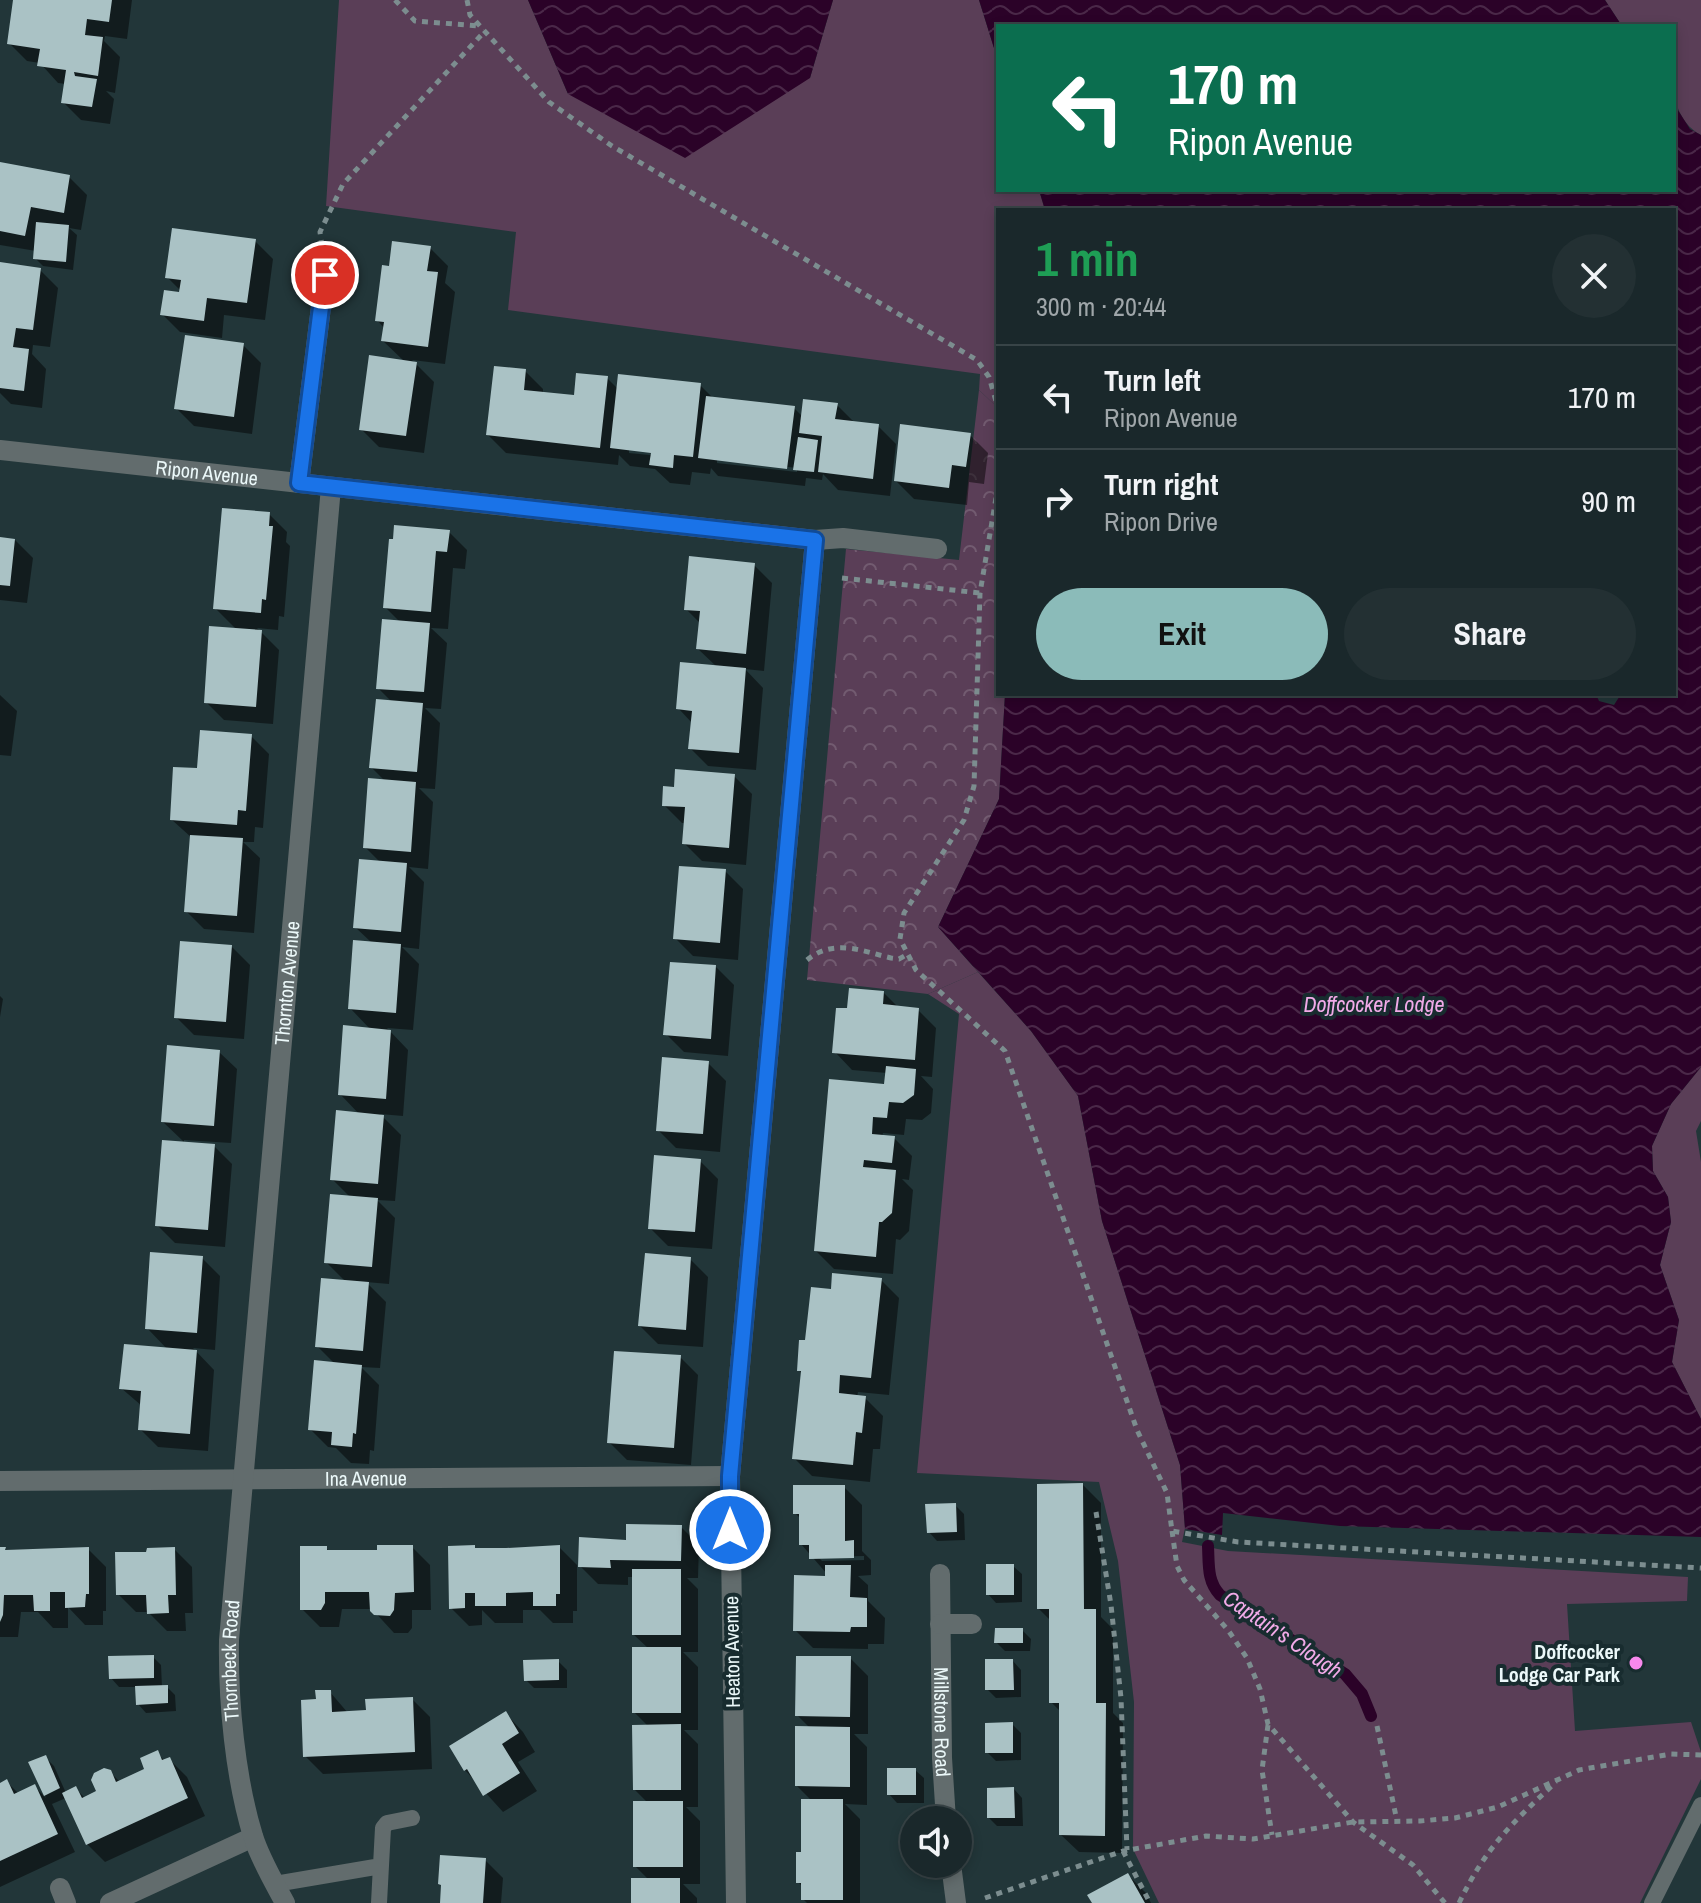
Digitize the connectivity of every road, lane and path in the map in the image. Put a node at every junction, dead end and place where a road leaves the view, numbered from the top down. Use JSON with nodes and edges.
{"nodes":[{"id":1,"x":395,"y":0,"type":"edge"},
{"id":2,"x":467,"y":0,"type":"edge"},
{"id":3,"x":482,"y":28,"type":"junction"},
{"id":4,"x":325,"y":275,"type":"joint"},
{"id":5,"x":996,"y":401,"type":"edge"},
{"id":6,"x":0,"y":450,"type":"edge"},
{"id":7,"x":299,"y":483,"type":"junction"},
{"id":8,"x":331,"y":487,"type":"junction"},
{"id":9,"x":996,"y":498,"type":"edge"},
{"id":10,"x":815,"y":540,"type":"junction"},
{"id":11,"x":937,"y":549,"type":"dead end"},
{"id":12,"x":812,"y":575,"type":"junction"},
{"id":13,"x":980,"y":593,"type":"junction"},
{"id":14,"x":908,"y":954,"type":"junction"},
{"id":15,"x":775,"y":985,"type":"junction"},
{"id":16,"x":730,"y":1476,"type":"junction"},
{"id":17,"x":242,"y":1479,"type":"junction"},
{"id":18,"x":0,"y":1481,"type":"edge"},
{"id":19,"x":1096,"y":1512,"type":"dead end"},
{"id":20,"x":1172,"y":1531,"type":"junction"},
{"id":21,"x":1701,"y":1568,"type":"edge"},
{"id":22,"x":940,"y":1574,"type":"dead end"},
{"id":23,"x":940,"y":1624,"type":"junction"},
{"id":24,"x":972,"y":1624,"type":"dead end"},
{"id":25,"x":1268,"y":1724,"type":"junction"},
{"id":26,"x":1377,"y":1726,"type":"dead end"},
{"id":27,"x":1701,"y":1755,"type":"edge"},
{"id":28,"x":1560,"y":1779,"type":"junction"},
{"id":29,"x":1701,"y":1805,"type":"edge"},
{"id":30,"x":945,"y":1806,"type":"edge"},
{"id":31,"x":412,"y":1818,"type":"dead end"},
{"id":32,"x":1397,"y":1821,"type":"junction"},
{"id":33,"x":1353,"y":1822,"type":"junction"},
{"id":34,"x":1272,"y":1835,"type":"junction"},
{"id":35,"x":253,"y":1837,"type":"junction"},
{"id":36,"x":1125,"y":1850,"type":"junction"},
{"id":37,"x":381,"y":1866,"type":"junction"},
{"id":38,"x":953,"y":1878,"type":"edge"},
{"id":39,"x":280,"y":1894,"type":"edge"},
{"id":40,"x":110,"y":1903,"type":"edge"},
{"id":41,"x":379,"y":1903,"type":"edge"},
{"id":42,"x":736,"y":1903,"type":"edge"},
{"id":43,"x":956,"y":1903,"type":"edge"},
{"id":44,"x":973,"y":1903,"type":"edge"},
{"id":45,"x":1150,"y":1903,"type":"edge"},
{"id":46,"x":1445,"y":1903,"type":"edge"},
{"id":47,"x":1459,"y":1903,"type":"edge"},
{"id":48,"x":1652,"y":1903,"type":"edge"}],
"edges":[{"from":1,"to":3,"type":"path"},
{"from":2,"to":3,"type":"path"},
{"from":3,"to":4,"type":"path"},
{"from":3,"to":5,"type":"path"},
{"from":4,"to":7,"type":"street"},
{"from":6,"to":7,"type":"street","name":"Ripon Avenue"},
{"from":7,"to":8,"type":"street","name":"Ripon Avenue"},
{"from":8,"to":10,"type":"street","name":"Ripon Avenue"},
{"from":8,"to":17,"type":"street","name":"Thornton Avenue"},
{"from":9,"to":13,"type":"path"},
{"from":10,"to":11,"type":"street","name":"Ripon Avenue"},
{"from":10,"to":12,"type":"street","name":"Heaton Avenue"},
{"from":12,"to":13,"type":"path"},
{"from":12,"to":15,"type":"street","name":"Heaton Avenue"},
{"from":13,"to":14,"type":"path"},
{"from":14,"to":15,"type":"path"},
{"from":14,"to":20,"type":"path"},
{"from":15,"to":16,"type":"street","name":"Heaton Avenue"},
{"from":16,"to":17,"type":"street","name":"Ina Avenue"},
{"from":16,"to":42,"type":"street","name":"Heaton Avenue"},
{"from":17,"to":18,"type":"street","name":"Ina Avenue"},
{"from":17,"to":35,"type":"street","name":"Thornbeck Road"},
{"from":19,"to":36,"type":"path"},
{"from":20,"to":21,"type":"path"},
{"from":20,"to":25,"type":"path"},
{"from":22,"to":23,"type":"street","name":"Millstone Road"},
{"from":23,"to":24,"type":"street"},
{"from":23,"to":30,"type":"street","name":"Millstone Road"},
{"from":25,"to":33,"type":"path"},
{"from":25,"to":34,"type":"path"},
{"from":26,"to":32,"type":"path"},
{"from":27,"to":28,"type":"path"},
{"from":28,"to":32,"type":"path"},
{"from":28,"to":47,"type":"path"},
{"from":29,"to":48,"type":"lane"},
{"from":31,"to":37,"type":"lane"},
{"from":32,"to":33,"type":"path"},
{"from":33,"to":34,"type":"path"},
{"from":33,"to":46,"type":"path"},
{"from":34,"to":36,"type":"path"},
{"from":35,"to":39,"type":"street","name":"Thornbeck Road"},
{"from":35,"to":40,"type":"street"},
{"from":36,"to":44,"type":"path"},
{"from":36,"to":45,"type":"path"},
{"from":37,"to":39,"type":"lane","name":"Thornbeck Road"},
{"from":37,"to":41,"type":"lane"},
{"from":38,"to":43,"type":"street"}]}
